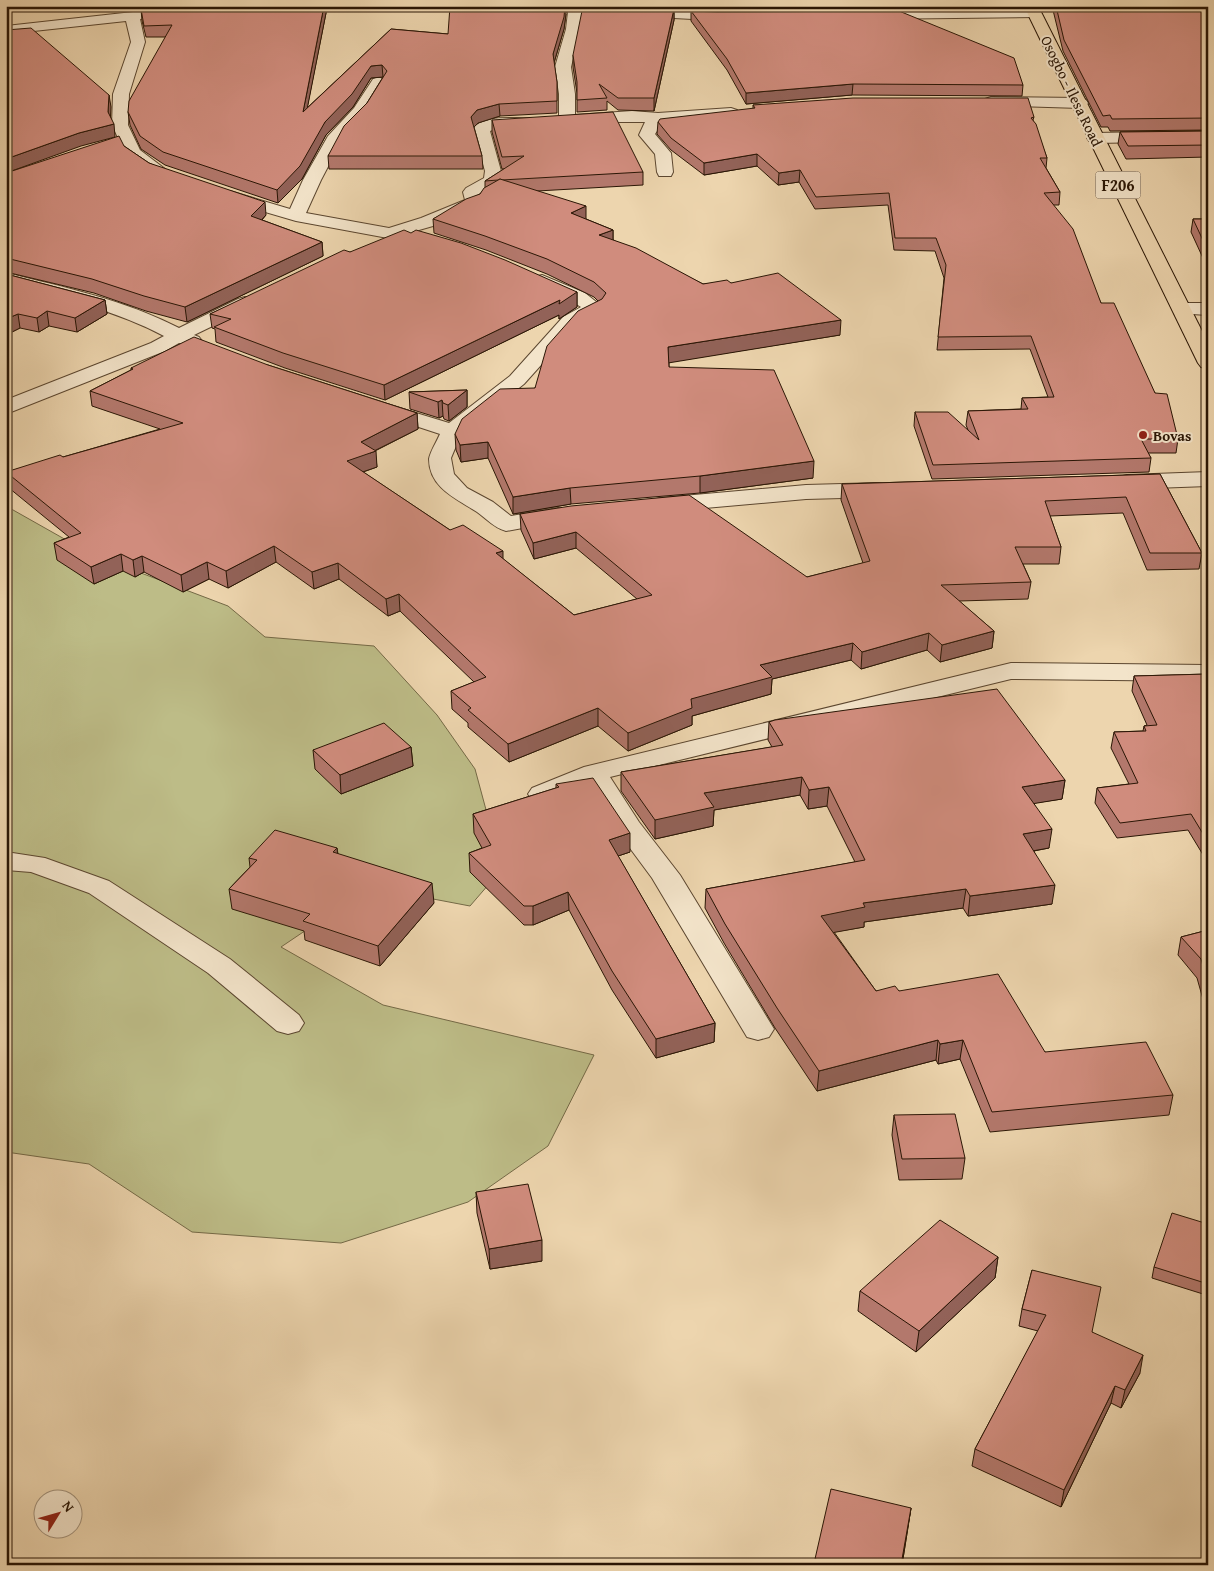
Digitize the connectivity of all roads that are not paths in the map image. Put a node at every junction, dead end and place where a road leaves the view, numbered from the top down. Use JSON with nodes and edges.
{"nodes":[{"id":1,"x":535,"y":6,"type":"edge"},
{"id":2,"x":575,"y":9,"type":"junction"},
{"id":3,"x":1032,"y":10,"type":"edge"},
{"id":4,"x":162,"y":13,"type":"edge"},
{"id":5,"x":132,"y":15,"type":"junction"},
{"id":6,"x":859,"y":15,"type":"edge"},
{"id":7,"x":744,"y":16,"type":"edge"},
{"id":8,"x":6,"y":30,"type":"edge"},
{"id":9,"x":378,"y":82,"type":"edge"},
{"id":10,"x":974,"y":102,"type":"edge"},
{"id":11,"x":1080,"y":103,"type":"junction"},
{"id":12,"x":742,"y":112,"type":"edge"},
{"id":13,"x":658,"y":118,"type":"junction"},
{"id":14,"x":555,"y":121,"type":"junction"},
{"id":15,"x":1208,"y":136,"type":"edge"},
{"id":16,"x":1095,"y":138,"type":"junction"},
{"id":17,"x":665,"y":172,"type":"dead end"},
{"id":18,"x":181,"y":178,"type":"edge"},
{"id":19,"x":215,"y":190,"type":"edge"},
{"id":20,"x":296,"y":216,"type":"junction"},
{"id":21,"x":424,"y":230,"type":"junction"},
{"id":22,"x":390,"y":233,"type":"junction"},
{"id":23,"x":364,"y":246,"type":"edge"},
{"id":24,"x":447,"y":246,"type":"edge"},
{"id":25,"x":527,"y":275,"type":"edge"},
{"id":26,"x":6,"y":279,"type":"edge"},
{"id":27,"x":257,"y":297,"type":"edge"},
{"id":28,"x":1182,"y":309,"type":"junction"},
{"id":29,"x":1208,"y":309,"type":"edge"},
{"id":30,"x":176,"y":336,"type":"junction"},
{"id":31,"x":211,"y":348,"type":"edge"},
{"id":32,"x":1208,"y":363,"type":"edge"},
{"id":33,"x":367,"y":404,"type":"edge"},
{"id":34,"x":6,"y":408,"type":"edge"},
{"id":35,"x":452,"y":431,"type":"junction"},
{"id":36,"x":1208,"y":479,"type":"edge"},
{"id":37,"x":1104,"y":483,"type":"edge"},
{"id":38,"x":896,"y":489,"type":"edge"},
{"id":39,"x":640,"y":507,"type":"edge"},
{"id":40,"x":581,"y":512,"type":"edge"},
{"id":41,"x":1208,"y":673,"type":"edge"},
{"id":42,"x":594,"y":773,"type":"junction"},
{"id":43,"x":520,"y":803,"type":"edge"},
{"id":44,"x":6,"y":861,"type":"edge"},
{"id":45,"x":288,"y":1023,"type":"dead end"},
{"id":46,"x":758,"y":1029,"type":"dead end"}],
"edges":[{"from":1,"to":2,"type":"street"},
{"from":2,"to":7,"type":"street"},
{"from":2,"to":14,"type":"street"},
{"from":3,"to":6,"type":"street"},
{"from":3,"to":11,"type":"main road","name":"Osogbo - Ilesa Road","number":"F206"},
{"from":4,"to":5,"type":"street"},
{"from":5,"to":8,"type":"street"},
{"from":5,"to":18,"type":"street"},
{"from":9,"to":20,"type":"street"},
{"from":10,"to":11,"type":"street"},
{"from":11,"to":16,"type":"main road","name":"Osogbo - Ilesa Road","number":"F206"},
{"from":12,"to":13,"type":"street"},
{"from":13,"to":14,"type":"street"},
{"from":13,"to":17,"type":"street"},
{"from":14,"to":21,"type":"street"},
{"from":15,"to":16,"type":"street"},
{"from":16,"to":28,"type":"main road","name":"Osogbo - Ilesa Road","number":"F206"},
{"from":19,"to":20,"type":"street"},
{"from":20,"to":22,"type":"street"},
{"from":21,"to":22,"type":"street"},
{"from":21,"to":24,"type":"street"},
{"from":22,"to":23,"type":"street"},
{"from":25,"to":35,"type":"street"},
{"from":26,"to":30,"type":"street"},
{"from":27,"to":30,"type":"street"},
{"from":28,"to":29,"type":"street"},
{"from":28,"to":32,"type":"main road","name":"Osogbo - Ilesa Road","number":"F206"},
{"from":30,"to":31,"type":"street"},
{"from":30,"to":34,"type":"street"},
{"from":33,"to":35,"type":"street"},
{"from":35,"to":40,"type":"street"},
{"from":36,"to":37,"type":"street"},
{"from":38,"to":39,"type":"street"},
{"from":41,"to":42,"type":"street"},
{"from":42,"to":43,"type":"street"},
{"from":42,"to":46,"type":"street"},
{"from":44,"to":45,"type":"street"}]}
